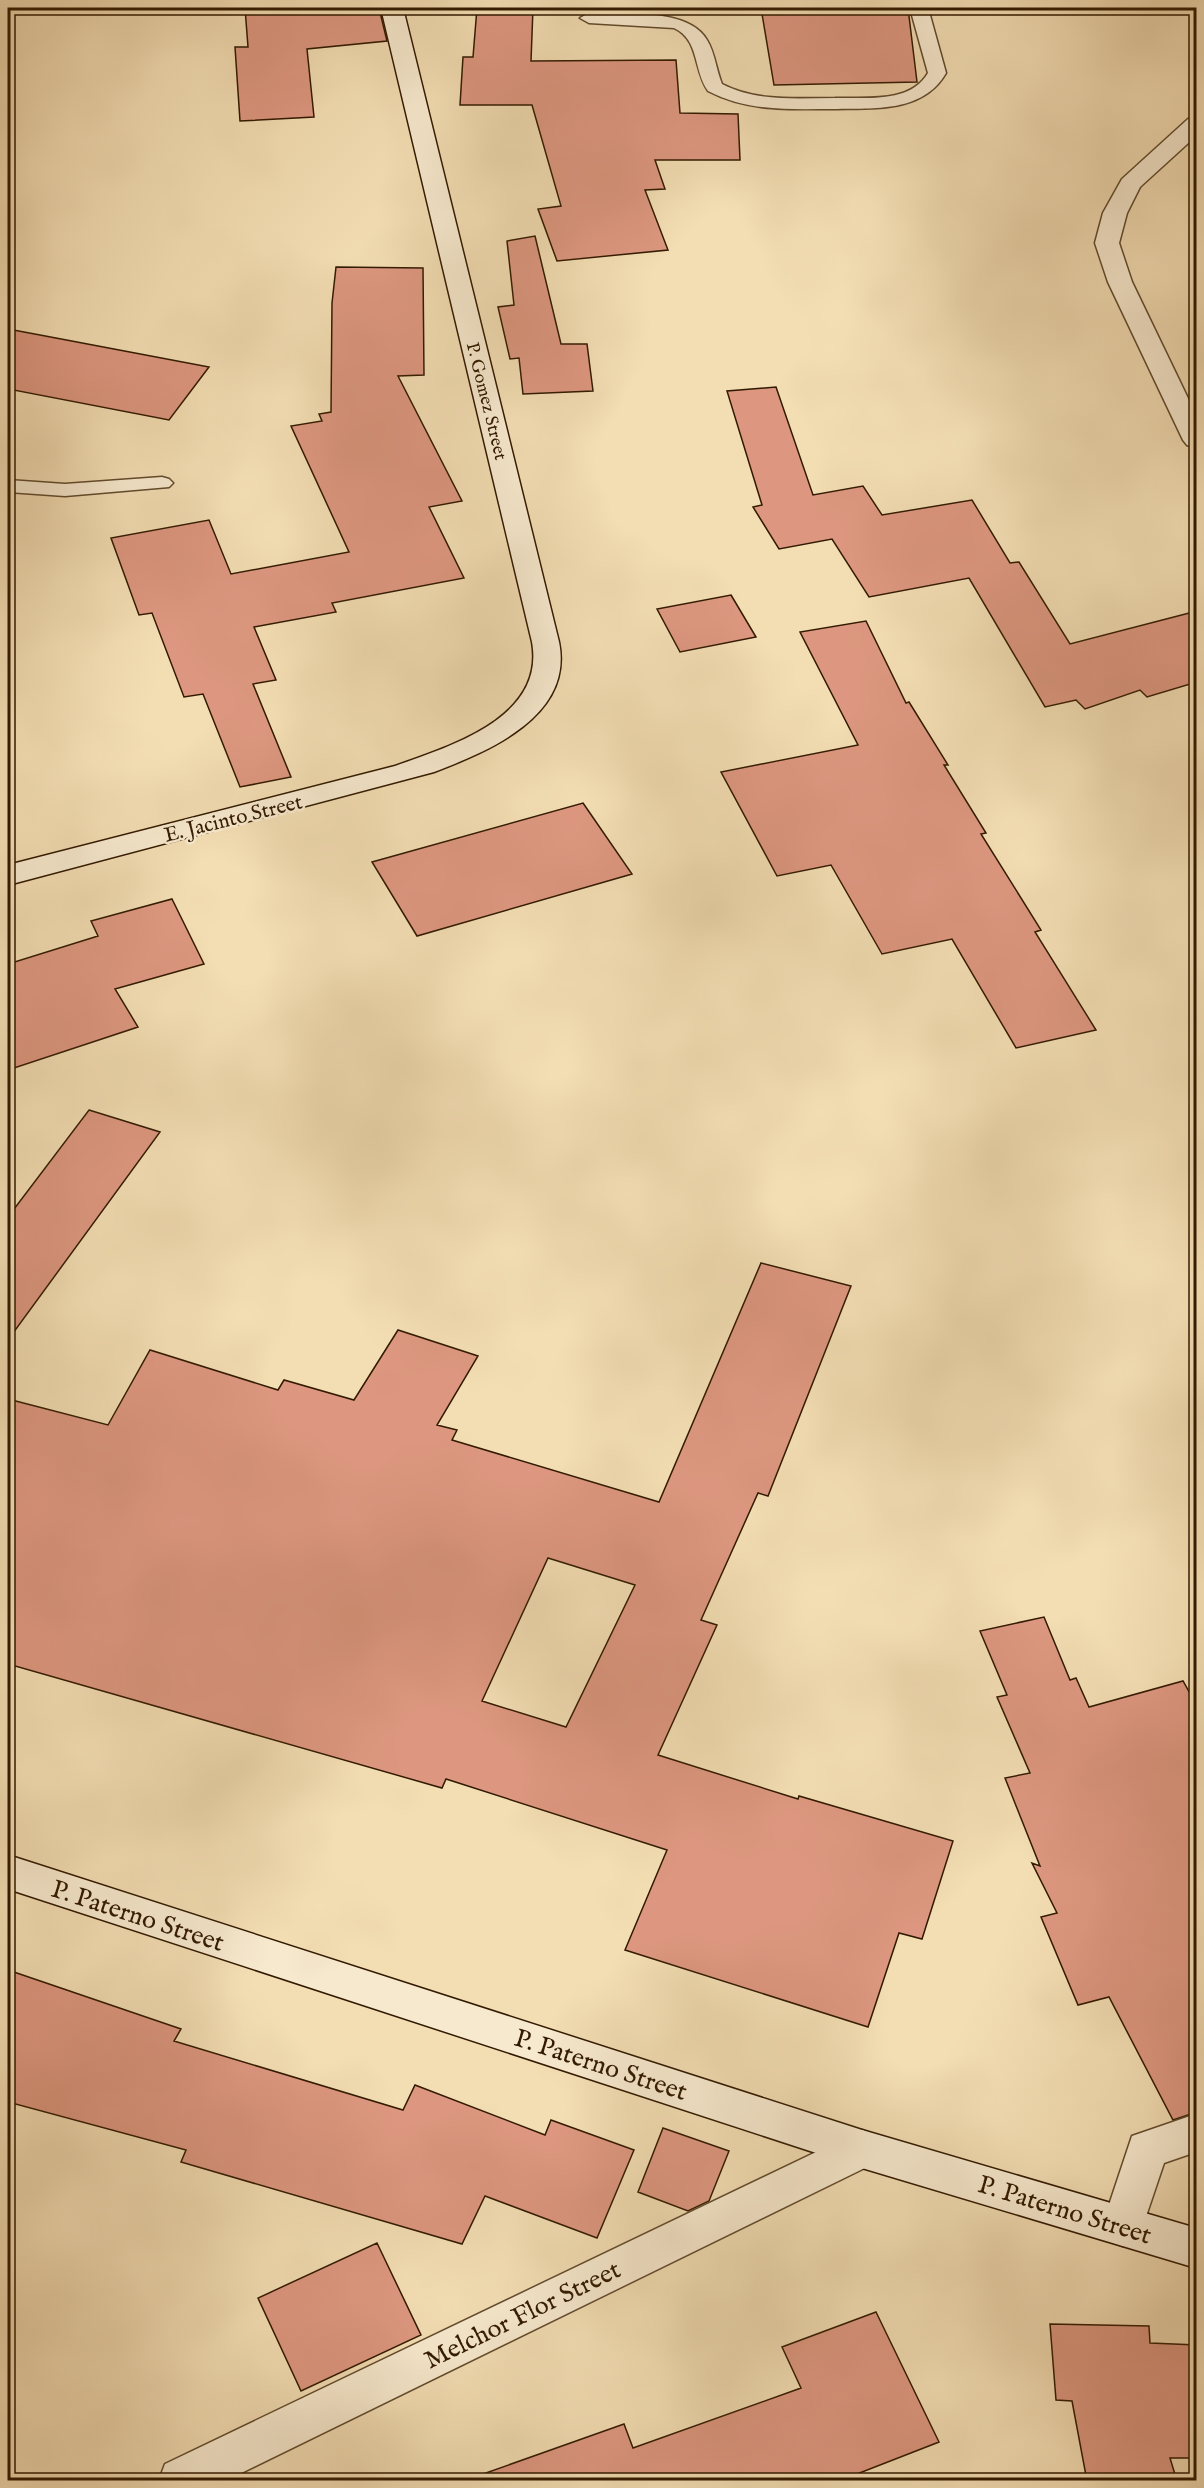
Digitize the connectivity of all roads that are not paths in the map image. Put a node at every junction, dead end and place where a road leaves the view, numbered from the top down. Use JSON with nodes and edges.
{"nodes":[{"id":1,"x":392,"y":8,"type":"edge"},
{"id":2,"x":919,"y":8,"type":"edge"},
{"id":3,"x":590,"y":18,"type":"edge"},
{"id":4,"x":1197,"y":124,"type":"edge"},
{"id":5,"x":1197,"y":440,"type":"edge"},
{"id":6,"x":162,"y":483,"type":"dead end"},
{"id":7,"x":8,"y":486,"type":"edge"},
{"id":8,"x":456,"y":754,"type":"joint"},
{"id":9,"x":8,"y":875,"type":"edge"},
{"id":10,"x":8,"y":1872,"type":"edge"},
{"id":11,"x":1197,"y":2133,"type":"edge"},
{"id":12,"x":862,"y":2149,"type":"junction"},
{"id":13,"x":1124,"y":2226,"type":"junction"},
{"id":14,"x":1197,"y":2248,"type":"edge"},
{"id":15,"x":181,"y":2481,"type":"edge"}],
"edges":[{"from":1,"to":8,"type":"main road","name":"P. Gomez Street"},
{"from":2,"to":3,"type":"lane"},
{"from":4,"to":5,"type":"main road"},
{"from":6,"to":7,"type":"lane"},
{"from":8,"to":9,"type":"main road","name":"E. Jacinto Street"},
{"from":10,"to":12,"type":"main road","name":"P. Paterno Street"},
{"from":11,"to":13,"type":"main road"},
{"from":12,"to":13,"type":"main road","name":"P. Paterno Street"},
{"from":12,"to":15,"type":"main road","name":"Melchor Flor Street"},
{"from":13,"to":14,"type":"main road","name":"P. Paterno Street"}]}
